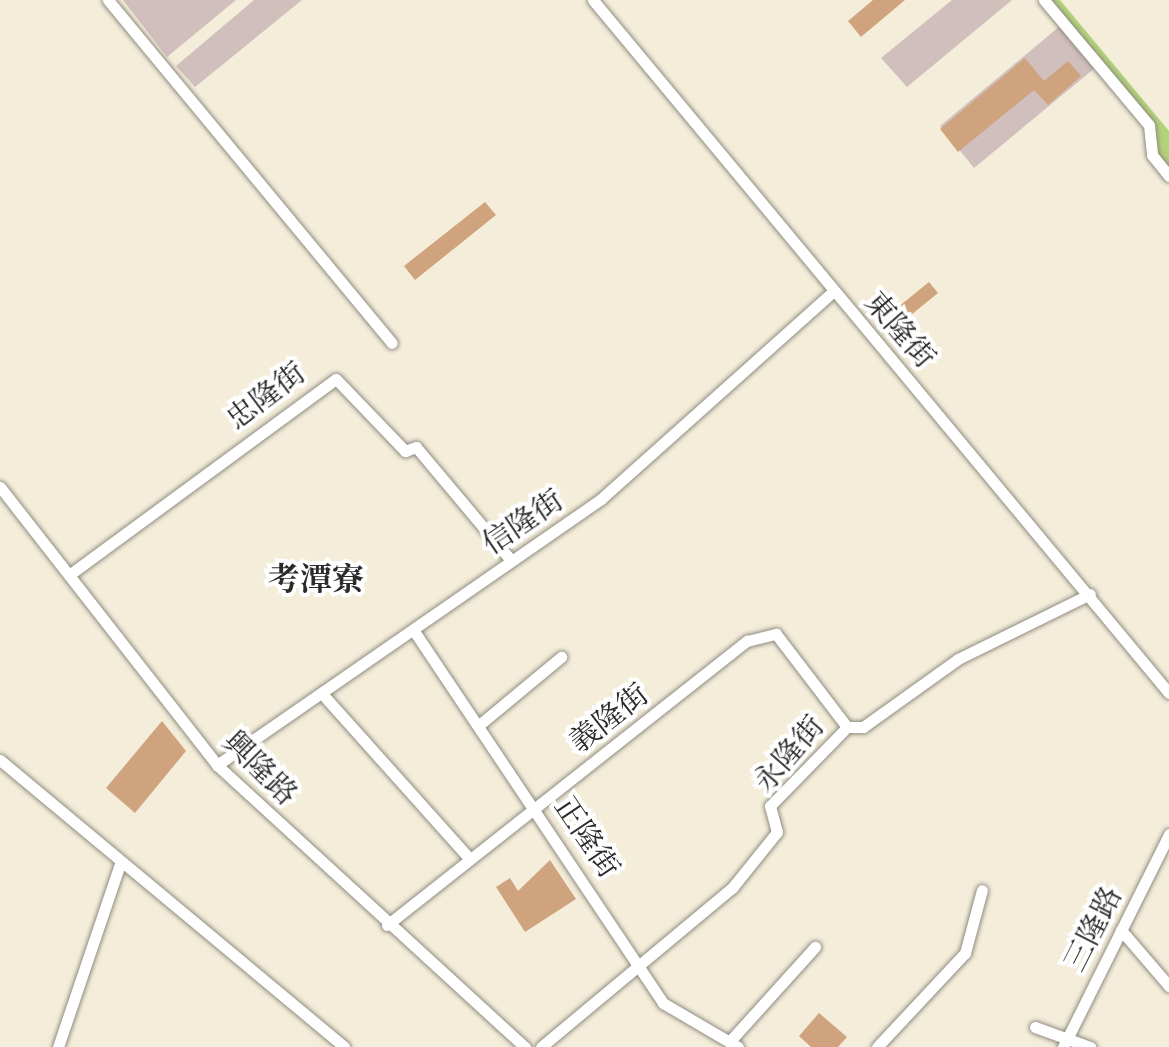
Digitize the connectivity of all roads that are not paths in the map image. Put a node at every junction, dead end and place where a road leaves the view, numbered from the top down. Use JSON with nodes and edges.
{"nodes":[{"id":1,"x":108,"y":0,"type":"edge"},
{"id":2,"x":593,"y":0,"type":"edge"},
{"id":3,"x":1044,"y":0,"type":"edge"},
{"id":4,"x":1169,"y":176,"type":"edge"},
{"id":5,"x":834,"y":291,"type":"junction"},
{"id":6,"x":392,"y":343,"type":"dead end"},
{"id":7,"x":0,"y":487,"type":"edge"},
{"id":8,"x":510,"y":559,"type":"junction"},
{"id":9,"x":69,"y":575,"type":"junction"},
{"id":10,"x":1090,"y":594,"type":"junction"},
{"id":11,"x":414,"y":632,"type":"junction"},
{"id":12,"x":561,"y":656,"type":"dead end"},
{"id":13,"x":1169,"y":693,"type":"edge"},
{"id":14,"x":325,"y":696,"type":"junction"},
{"id":15,"x":480,"y":724,"type":"junction"},
{"id":16,"x":847,"y":727,"type":"junction"},
{"id":17,"x":0,"y":760,"type":"edge"},
{"id":18,"x":218,"y":764,"type":"junction"},
{"id":19,"x":537,"y":807,"type":"junction"},
{"id":20,"x":1169,"y":834,"type":"edge"},
{"id":21,"x":470,"y":860,"type":"junction"},
{"id":22,"x":120,"y":864,"type":"junction"},
{"id":23,"x":982,"y":890,"type":"dead end"},
{"id":24,"x":387,"y":925,"type":"junction"},
{"id":25,"x":1122,"y":930,"type":"junction"},
{"id":26,"x":815,"y":947,"type":"dead end"},
{"id":27,"x":638,"y":958,"type":"junction"},
{"id":28,"x":1169,"y":986,"type":"edge"},
{"id":29,"x":1036,"y":1027,"type":"dead end"},
{"id":30,"x":1066,"y":1042,"type":"edge"},
{"id":31,"x":734,"y":1044,"type":"edge"},
{"id":32,"x":58,"y":1047,"type":"edge"},
{"id":33,"x":344,"y":1047,"type":"edge"},
{"id":34,"x":525,"y":1047,"type":"edge"},
{"id":35,"x":542,"y":1047,"type":"edge"},
{"id":36,"x":877,"y":1047,"type":"edge"},
{"id":37,"x":1090,"y":1047,"type":"edge"}],
"edges":[{"from":1,"to":6,"type":"street"},
{"from":2,"to":5,"type":"street","name":"東隆街"},
{"from":3,"to":4,"type":"street"},
{"from":5,"to":8,"type":"street","name":"信隆街"},
{"from":5,"to":10,"type":"street","name":"東隆街"},
{"from":7,"to":9,"type":"street","name":"興隆路"},
{"from":8,"to":9,"type":"street","name":"忠隆街"},
{"from":8,"to":11,"type":"street","name":"信隆街"},
{"from":9,"to":18,"type":"street","name":"興隆路"},
{"from":10,"to":13,"type":"street","name":"東隆街"},
{"from":10,"to":16,"type":"street","name":"永隆街"},
{"from":11,"to":14,"type":"street","name":"信隆街"},
{"from":11,"to":15,"type":"street","name":"正隆街"},
{"from":12,"to":15,"type":"street"},
{"from":14,"to":18,"type":"street","name":"信隆街"},
{"from":14,"to":21,"type":"street"},
{"from":15,"to":19,"type":"street","name":"正隆街"},
{"from":16,"to":19,"type":"street","name":"義隆街"},
{"from":16,"to":27,"type":"street","name":"永隆街"},
{"from":17,"to":22,"type":"street"},
{"from":18,"to":24,"type":"street","name":"興隆路"},
{"from":19,"to":21,"type":"street","name":"義隆街"},
{"from":19,"to":27,"type":"street","name":"正隆街"},
{"from":20,"to":25,"type":"street","name":"三隆路"},
{"from":21,"to":24,"type":"street","name":"義隆街"},
{"from":22,"to":32,"type":"street"},
{"from":22,"to":33,"type":"street"},
{"from":23,"to":36,"type":"street"},
{"from":24,"to":34,"type":"street","name":"興隆路"},
{"from":25,"to":28,"type":"street"},
{"from":25,"to":30,"type":"street","name":"三隆路"},
{"from":26,"to":31,"type":"street"},
{"from":27,"to":31,"type":"street","name":"正隆街"},
{"from":27,"to":35,"type":"street","name":"永隆街"},
{"from":29,"to":30,"type":"street"},
{"from":30,"to":37,"type":"street"}]}
